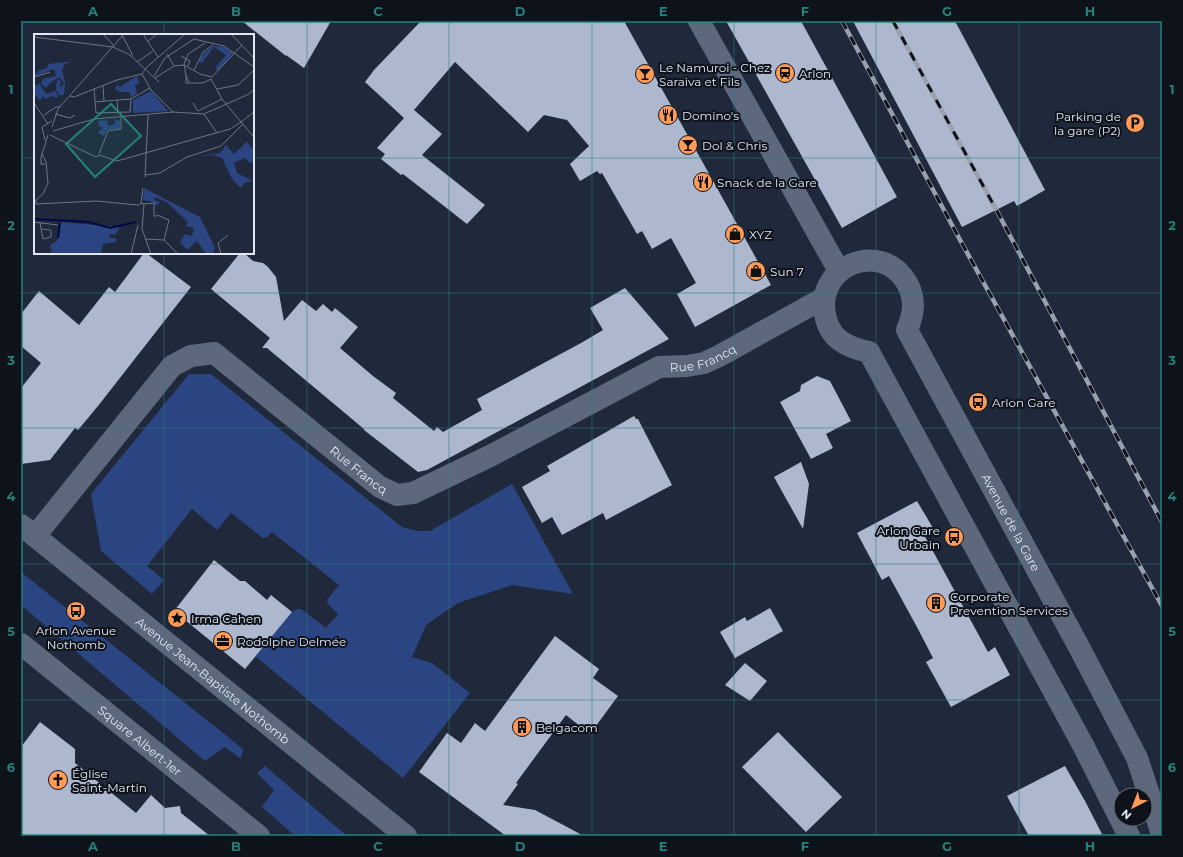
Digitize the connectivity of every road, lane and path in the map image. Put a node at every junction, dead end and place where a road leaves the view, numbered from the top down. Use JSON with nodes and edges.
{"nodes":[{"id":1,"x":699,"y":21,"type":"edge"},
{"id":2,"x":839,"y":271,"type":"junction"},
{"id":3,"x":824,"y":298,"type":"junction"},
{"id":4,"x":28,"y":531,"type":"edge"},
{"id":5,"x":21,"y":644,"type":"edge"},
{"id":6,"x":1162,"y":834,"type":"edge"},
{"id":7,"x":259,"y":836,"type":"edge"},
{"id":8,"x":406,"y":836,"type":"edge"},
{"id":9,"x":1130,"y":836,"type":"edge"}],
"edges":[{"from":1,"to":2,"type":"street"},
{"from":2,"to":3,"type":"street"},
{"from":2,"to":6,"type":"street","name":"Avenue de la Gare"},
{"from":3,"to":4,"type":"street","name":"Rue Francq"},
{"from":3,"to":9,"type":"street"},
{"from":4,"to":8,"type":"street","name":"Avenue Jean-Baptiste Nothomb"},
{"from":5,"to":7,"type":"street","name":"Square Albert-1er"}]}
